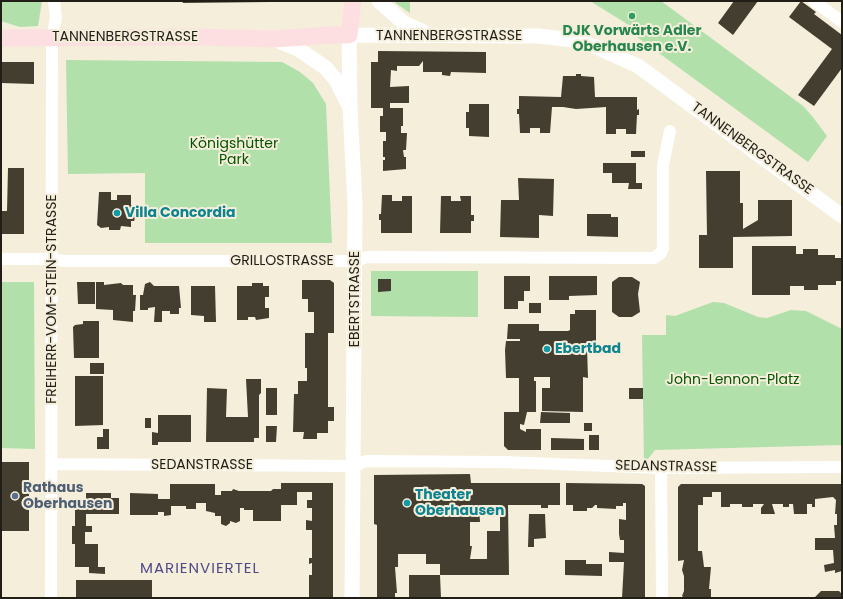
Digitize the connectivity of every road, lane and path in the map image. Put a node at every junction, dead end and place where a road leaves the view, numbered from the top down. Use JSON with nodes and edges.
{"nodes":[{"id":1,"x":54,"y":1,"type":"edge"},
{"id":2,"x":354,"y":1,"type":"edge"},
{"id":3,"x":379,"y":1,"type":"edge"},
{"id":4,"x":814,"y":1,"type":"edge"},
{"id":5,"x":842,"y":22,"type":"edge"},
{"id":6,"x":349,"y":35,"type":"junction"},
{"id":7,"x":428,"y":35,"type":"junction"},
{"id":8,"x":52,"y":37,"type":"junction"},
{"id":9,"x":1,"y":38,"type":"edge"},
{"id":10,"x":274,"y":39,"type":"junction"},
{"id":11,"x":350,"y":108,"type":"junction"},
{"id":12,"x":670,"y":131,"type":"dead end"},
{"id":13,"x":842,"y":216,"type":"edge"},
{"id":14,"x":1,"y":259,"type":"edge"},
{"id":15,"x":52,"y":259,"type":"junction"},
{"id":16,"x":355,"y":261,"type":"junction"},
{"id":17,"x":360,"y":463,"type":"junction"},
{"id":18,"x":51,"y":464,"type":"junction"},
{"id":19,"x":842,"y":467,"type":"edge"},
{"id":20,"x":661,"y":468,"type":"junction"},
{"id":21,"x":51,"y":598,"type":"edge"},
{"id":22,"x":352,"y":598,"type":"edge"},
{"id":23,"x":662,"y":598,"type":"edge"}],
"edges":[{"from":1,"to":8,"type":"street","name":"FREIHERR-VOM-STEIN-STRASSE"},
{"from":2,"to":6,"type":"main road","name":"EBERTSTRASSE"},
{"from":3,"to":7,"type":"street"},
{"from":4,"to":5,"type":"street"},
{"from":6,"to":7,"type":"street","name":"TANNENBERGSTRASSE"},
{"from":6,"to":10,"type":"main road","name":"TANNENBERGSTRASSE"},
{"from":6,"to":11,"type":"street","name":"EBERTSTRASSE"},
{"from":7,"to":13,"type":"street","name":"TANNENBERGSTRASSE"},
{"from":8,"to":9,"type":"main road","name":"TANNENBERGSTRASSE"},
{"from":8,"to":10,"type":"main road","name":"TANNENBERGSTRASSE"},
{"from":8,"to":15,"type":"street","name":"FREIHERR-VOM-STEIN-STRASSE"},
{"from":10,"to":11,"type":"street"},
{"from":11,"to":16,"type":"street","name":"EBERTSTRASSE"},
{"from":12,"to":16,"type":"street","name":"GRILLOSTRASSE"},
{"from":14,"to":15,"type":"street","name":"GRILLOSTRASSE"},
{"from":15,"to":16,"type":"street","name":"GRILLOSTRASSE"},
{"from":15,"to":18,"type":"street","name":"FREIHERR-VOM-STEIN-STRASSE"},
{"from":16,"to":17,"type":"street","name":"EBERTSTRASSE"},
{"from":17,"to":18,"type":"street","name":"SEDANSTRASSE"},
{"from":17,"to":20,"type":"street","name":"SEDANSTRASSE"},
{"from":17,"to":22,"type":"street","name":"EBERTSTRASSE"},
{"from":18,"to":21,"type":"street","name":"FREIHERR-VOM-STEIN-STRASSE"},
{"from":19,"to":20,"type":"street","name":"SEDANSTRASSE"},
{"from":20,"to":23,"type":"street"}]}
